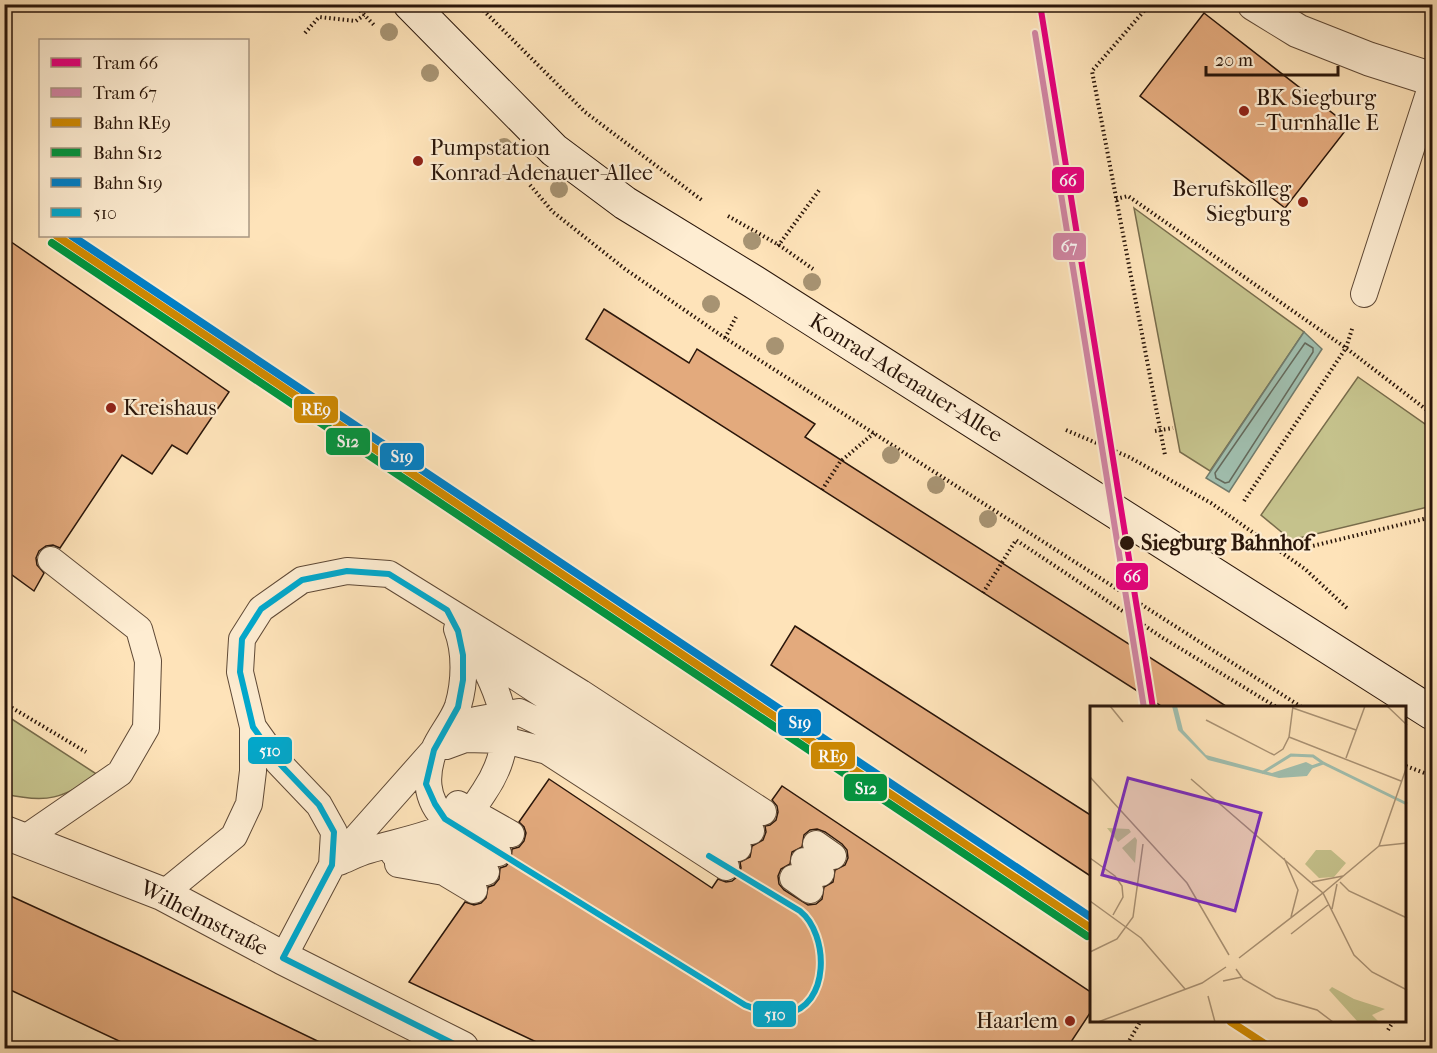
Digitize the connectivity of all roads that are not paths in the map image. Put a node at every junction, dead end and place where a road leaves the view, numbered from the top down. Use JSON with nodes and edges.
{"nodes":[{"id":1,"x":410,"y":4,"type":"edge"},
{"id":2,"x":1254,"y":4,"type":"edge"},
{"id":3,"x":1432,"y":79,"type":"edge"},
{"id":4,"x":1432,"y":84,"type":"edge"},
{"id":5,"x":1364,"y":294,"type":"dead end"},
{"id":6,"x":51,"y":560,"type":"dead end"},
{"id":7,"x":447,"y":610,"type":"junction"},
{"id":8,"x":1432,"y":713,"type":"edge"},
{"id":9,"x":253,"y":727,"type":"junction"},
{"id":10,"x":504,"y":727,"type":"junction"},
{"id":11,"x":434,"y":750,"type":"junction"},
{"id":12,"x":462,"y":818,"type":"junction"},
{"id":13,"x":14,"y":835,"type":"edge"},
{"id":14,"x":332,"y":865,"type":"junction"},
{"id":15,"x":163,"y":894,"type":"junction"},
{"id":16,"x":283,"y":958,"type":"junction"},
{"id":17,"x":462,"y":1048,"type":"edge"}],
"edges":[{"from":1,"to":8,"type":"main road","name":"Konrad-Adenauer-Allee"},
{"from":2,"to":3,"type":"main road"},
{"from":4,"to":5,"type":"lane"},
{"from":6,"to":13,"type":"lane"},
{"from":7,"to":9,"type":"lane"},
{"from":7,"to":10,"type":"lane"},
{"from":7,"to":10,"type":"lane"},
{"from":7,"to":11,"type":"lane"},
{"from":9,"to":14,"type":"lane"},
{"from":9,"to":15,"type":"lane"},
{"from":10,"to":11,"type":"lane"},
{"from":10,"to":12,"type":"lane"},
{"from":11,"to":12,"type":"lane"},
{"from":11,"to":14,"type":"lane"},
{"from":12,"to":14,"type":"lane"},
{"from":12,"to":14,"type":"lane"},
{"from":13,"to":15,"type":"main road","name":"Wilhelmstraße"},
{"from":14,"to":16,"type":"lane"},
{"from":15,"to":16,"type":"main road","name":"Wilhelmstraße"},
{"from":16,"to":17,"type":"main road","name":"Wilhelmstraße"}]}
